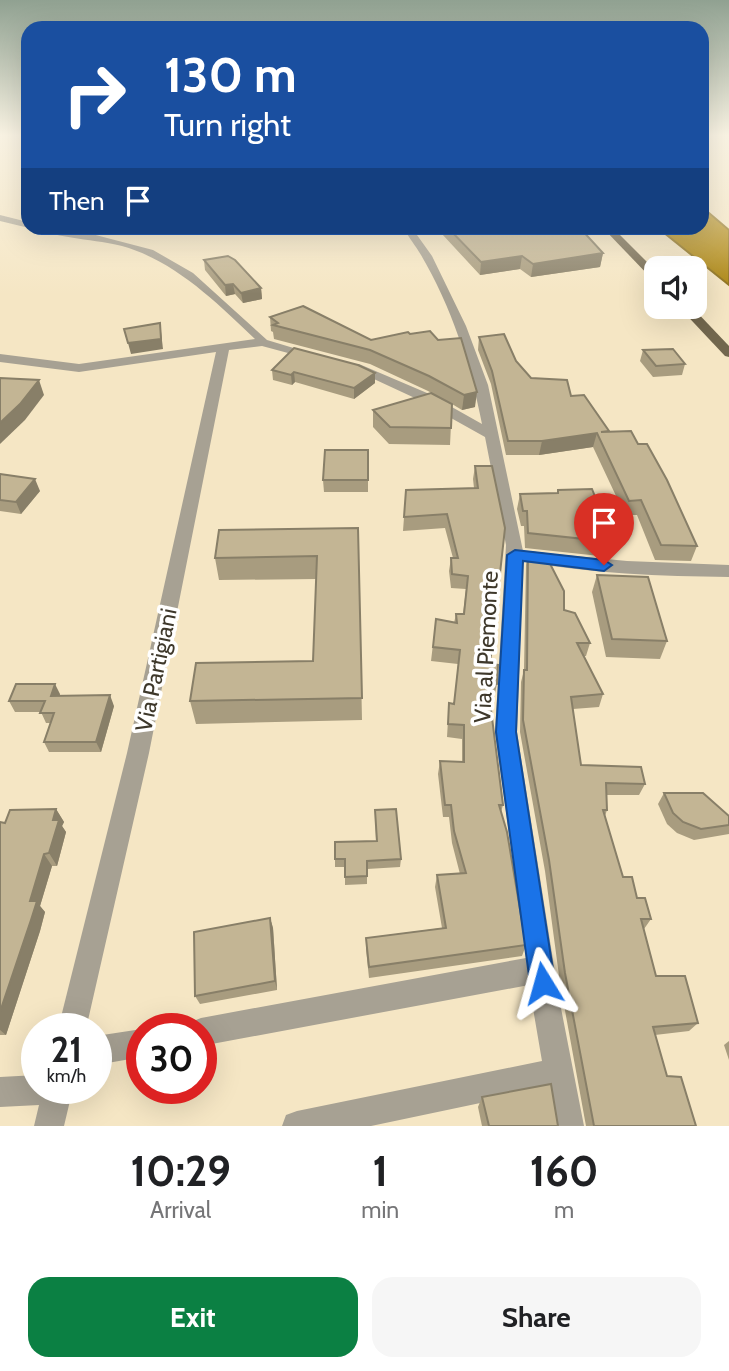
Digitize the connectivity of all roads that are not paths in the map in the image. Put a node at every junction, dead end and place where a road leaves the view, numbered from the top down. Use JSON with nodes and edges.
{"nodes":[{"id":1,"x":0,"y":218,"type":"edge"},
{"id":2,"x":21,"y":223,"type":"edge"},
{"id":3,"x":75,"y":235,"type":"edge"},
{"id":4,"x":413,"y":235,"type":"edge"},
{"id":5,"x":615,"y":235,"type":"edge"},
{"id":6,"x":644,"y":265,"type":"edge"},
{"id":7,"x":696,"y":319,"type":"edge"},
{"id":8,"x":262,"y":342,"type":"junction"},
{"id":9,"x":223,"y":348,"type":"junction"},
{"id":10,"x":729,"y":353,"type":"edge"},
{"id":11,"x":0,"y":358,"type":"edge"},
{"id":12,"x":490,"y":434,"type":"junction"},
{"id":13,"x":515,"y":555,"type":"junction"},
{"id":14,"x":729,"y":571,"type":"edge"},
{"id":15,"x":541,"y":969,"type":"junction"},
{"id":16,"x":76,"y":1013,"type":"edge"},
{"id":17,"x":217,"y":1029,"type":"edge"},
{"id":18,"x":559,"y":1072,"type":"junction"},
{"id":19,"x":21,"y":1091,"type":"edge"},
{"id":20,"x":0,"y":1092,"type":"edge"},
{"id":21,"x":54,"y":1104,"type":"edge"},
{"id":22,"x":49,"y":1126,"type":"edge"},
{"id":23,"x":297,"y":1126,"type":"edge"},
{"id":24,"x":569,"y":1126,"type":"edge"}],
"edges":[{"from":1,"to":2,"type":"street"},
{"from":3,"to":8,"type":"street"},
{"from":4,"to":12,"type":"street","name":"Via al Piemonte"},
{"from":5,"to":6,"type":"main road"},
{"from":7,"to":10,"type":"main road"},
{"from":8,"to":9,"type":"street"},
{"from":8,"to":12,"type":"street"},
{"from":9,"to":11,"type":"street"},
{"from":9,"to":16,"type":"street","name":"Via Partigiani"},
{"from":12,"to":13,"type":"street","name":"Via al Piemonte"},
{"from":13,"to":14,"type":"street"},
{"from":13,"to":15,"type":"street","name":"Via al Piemonte"},
{"from":15,"to":17,"type":"street"},
{"from":15,"to":18,"type":"street","name":"Via al Piemonte"},
{"from":18,"to":23,"type":"street"},
{"from":18,"to":24,"type":"street","name":"Via al Piemonte"},
{"from":19,"to":20,"type":"street"},
{"from":21,"to":22,"type":"street"}]}
